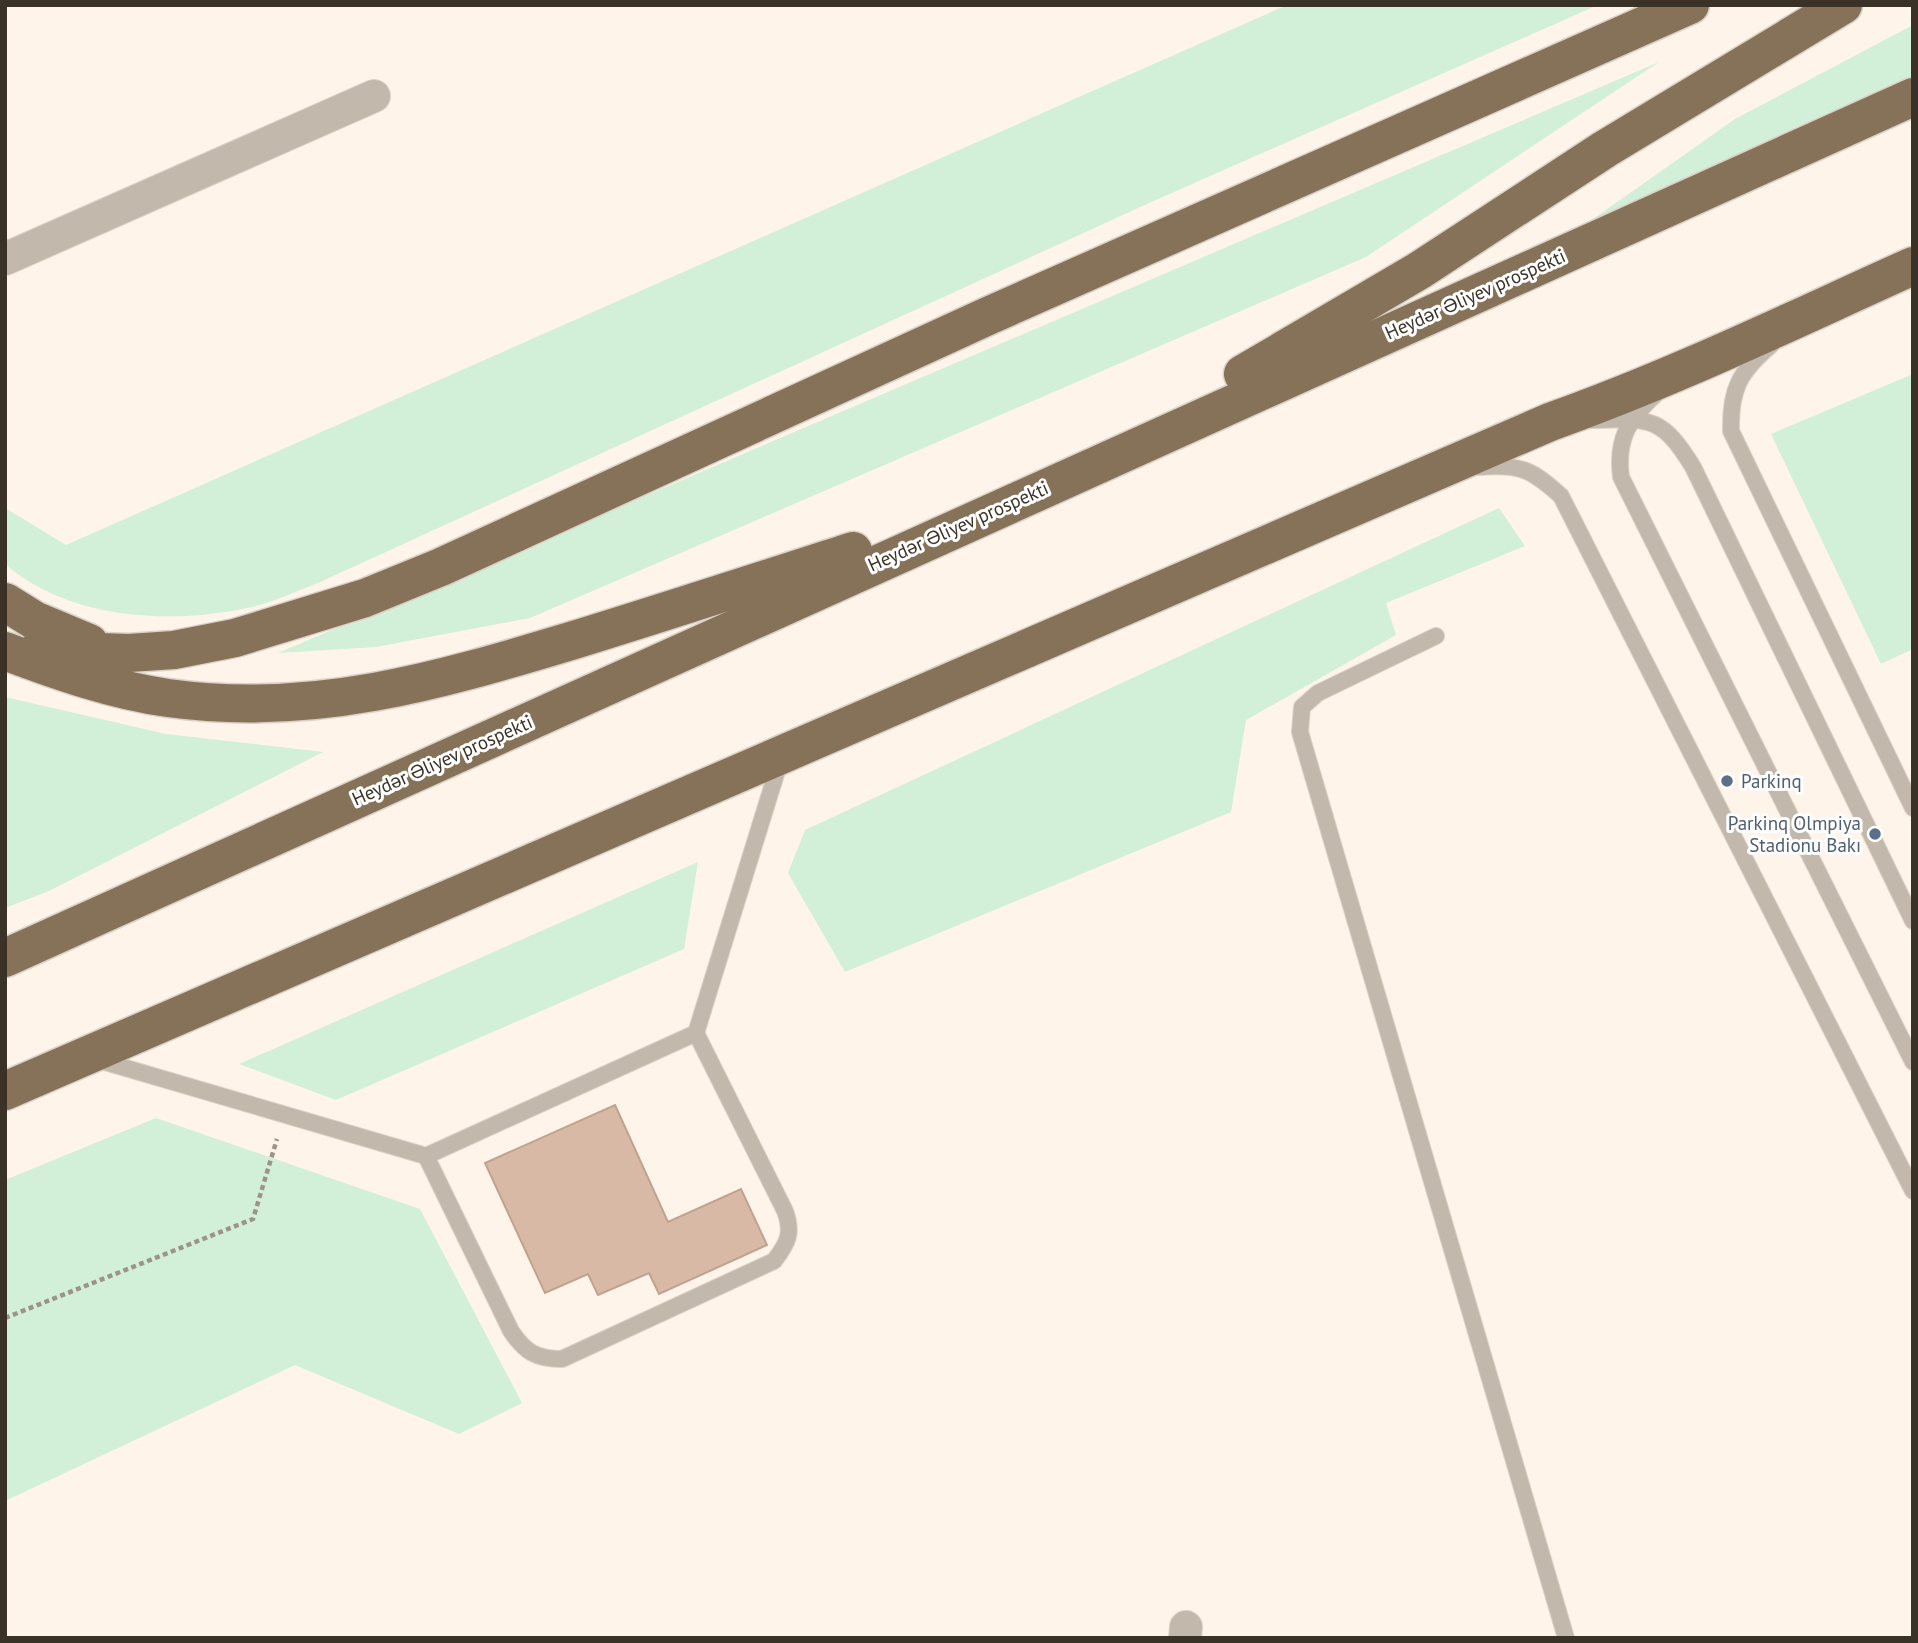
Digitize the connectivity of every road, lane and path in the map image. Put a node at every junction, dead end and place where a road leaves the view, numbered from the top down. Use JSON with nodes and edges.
{"nodes":[{"id":1,"x":1690,"y":5,"type":"edge"},
{"id":2,"x":1843,"y":5,"type":"edge"},
{"id":3,"x":374,"y":96,"type":"dead end"},
{"id":4,"x":1913,"y":97,"type":"edge"},
{"id":5,"x":5,"y":259,"type":"edge"},
{"id":6,"x":1913,"y":265,"type":"edge"},
{"id":7,"x":1810,"y":312,"type":"junction"},
{"id":8,"x":1717,"y":355,"type":"junction"},
{"id":9,"x":1632,"y":420,"type":"junction"},
{"id":10,"x":1550,"y":422,"type":"junction"},
{"id":11,"x":1449,"y":468,"type":"junction"},
{"id":12,"x":1024,"y":497,"type":"junction"},
{"id":13,"x":5,"y":602,"type":"edge"},
{"id":14,"x":1436,"y":636,"type":"dead end"},
{"id":15,"x":5,"y":644,"type":"edge"},
{"id":16,"x":5,"y":651,"type":"edge"},
{"id":17,"x":129,"y":653,"type":"junction"},
{"id":18,"x":783,"y":753,"type":"junction"},
{"id":19,"x":1913,"y":808,"type":"edge"},
{"id":20,"x":1913,"y":921,"type":"edge"},
{"id":21,"x":5,"y":958,"type":"edge"},
{"id":22,"x":696,"y":1033,"type":"junction"},
{"id":23,"x":86,"y":1056,"type":"junction"},
{"id":24,"x":1913,"y":1062,"type":"edge"},
{"id":25,"x":5,"y":1091,"type":"edge"},
{"id":26,"x":285,"y":1114,"type":"junction"},
{"id":27,"x":426,"y":1156,"type":"junction"},
{"id":28,"x":1913,"y":1191,"type":"edge"},
{"id":29,"x":5,"y":1318,"type":"edge"},
{"id":30,"x":1566,"y":1638,"type":"edge"}],
"edges":[{"from":1,"to":17,"type":"highway"},
{"from":2,"to":12,"type":"highway"},
{"from":3,"to":5,"type":"street"},
{"from":4,"to":12,"type":"highway","name":"Heydər Əliyev prospekti"},
{"from":6,"to":7,"type":"highway"},
{"from":7,"to":8,"type":"highway"},
{"from":7,"to":19,"type":"lane"},
{"from":8,"to":9,"type":"lane"},
{"from":8,"to":10,"type":"highway"},
{"from":9,"to":10,"type":"lane"},
{"from":9,"to":20,"type":"lane"},
{"from":9,"to":24,"type":"lane"},
{"from":10,"to":11,"type":"highway"},
{"from":11,"to":18,"type":"highway"},
{"from":11,"to":28,"type":"lane"},
{"from":12,"to":16,"type":"highway"},
{"from":12,"to":21,"type":"highway","name":"Heydər Əliyev prospekti"},
{"from":13,"to":17,"type":"highway"},
{"from":14,"to":30,"type":"lane"},
{"from":15,"to":17,"type":"highway"},
{"from":18,"to":22,"type":"lane"},
{"from":18,"to":23,"type":"highway"},
{"from":22,"to":27,"type":"lane"},
{"from":22,"to":27,"type":"lane"},
{"from":23,"to":25,"type":"highway"},
{"from":23,"to":26,"type":"lane"},
{"from":26,"to":27,"type":"lane"},
{"from":26,"to":29,"type":"path"}]}
